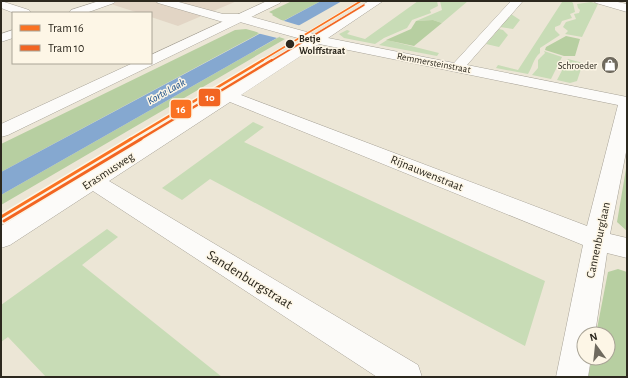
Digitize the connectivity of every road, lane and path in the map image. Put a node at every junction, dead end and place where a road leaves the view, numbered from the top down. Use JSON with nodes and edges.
{"nodes":[{"id":1,"x":110,"y":1,"type":"edge"},
{"id":2,"x":162,"y":1,"type":"edge"},
{"id":3,"x":197,"y":1,"type":"edge"},
{"id":4,"x":260,"y":1,"type":"edge"},
{"id":5,"x":276,"y":1,"type":"edge"},
{"id":6,"x":377,"y":1,"type":"edge"},
{"id":7,"x":517,"y":1,"type":"edge"},
{"id":8,"x":600,"y":1,"type":"edge"},
{"id":9,"x":1,"y":4,"type":"edge"},
{"id":10,"x":627,"y":8,"type":"edge"},
{"id":11,"x":22,"y":12,"type":"edge"},
{"id":12,"x":78,"y":12,"type":"edge"},
{"id":13,"x":239,"y":15,"type":"junction"},
{"id":14,"x":223,"y":18,"type":"junction"},
{"id":15,"x":12,"y":34,"type":"edge"},
{"id":16,"x":1,"y":38,"type":"edge"},
{"id":17,"x":317,"y":39,"type":"junction"},
{"id":18,"x":152,"y":51,"type":"edge"},
{"id":19,"x":152,"y":59,"type":"edge"},
{"id":20,"x":122,"y":64,"type":"edge"},
{"id":21,"x":143,"y":64,"type":"edge"},
{"id":22,"x":458,"y":67,"type":"junction"},
{"id":23,"x":227,"y":95,"type":"junction"},
{"id":24,"x":627,"y":103,"type":"edge"},
{"id":25,"x":1,"y":119,"type":"edge"},
{"id":26,"x":1,"y":131,"type":"edge"},
{"id":27,"x":93,"y":181,"type":"junction"},
{"id":28,"x":1,"y":238,"type":"edge"},
{"id":29,"x":596,"y":240,"type":"junction"},
{"id":30,"x":627,"y":248,"type":"edge"},
{"id":31,"x":406,"y":377,"type":"edge"},
{"id":32,"x":572,"y":377,"type":"edge"}],
"edges":[{"from":1,"to":12,"type":"street"},
{"from":2,"to":14,"type":"street"},
{"from":3,"to":13,"type":"street"},
{"from":4,"to":13,"type":"street"},
{"from":5,"to":13,"type":"street"},
{"from":6,"to":17,"type":"street","name":"Erasmusweg"},
{"from":7,"to":22,"type":"street"},
{"from":8,"to":10,"type":"street"},
{"from":9,"to":11,"type":"street"},
{"from":13,"to":14,"type":"street"},
{"from":13,"to":17,"type":"street","name":"Remmersteinstraat"},
{"from":13,"to":19,"type":"street"},
{"from":14,"to":18,"type":"street"},
{"from":15,"to":16,"type":"street"},
{"from":17,"to":22,"type":"street","name":"Remmersteinstraat"},
{"from":17,"to":23,"type":"street","name":"Erasmusweg"},
{"from":20,"to":25,"type":"street"},
{"from":21,"to":26,"type":"street"},
{"from":22,"to":24,"type":"street","name":"Remmersteinstraat"},
{"from":23,"to":27,"type":"street","name":"Erasmusweg"},
{"from":23,"to":29,"type":"street","name":"Rijnauwenstraat"},
{"from":24,"to":29,"type":"street","name":"Cannenburglaan"},
{"from":27,"to":28,"type":"street","name":"Erasmusweg"},
{"from":27,"to":31,"type":"street","name":"Sandenburgstraat"},
{"from":29,"to":30,"type":"street","name":"Rijnauwenstraat"},
{"from":29,"to":32,"type":"street","name":"Cannenburglaan"}]}
